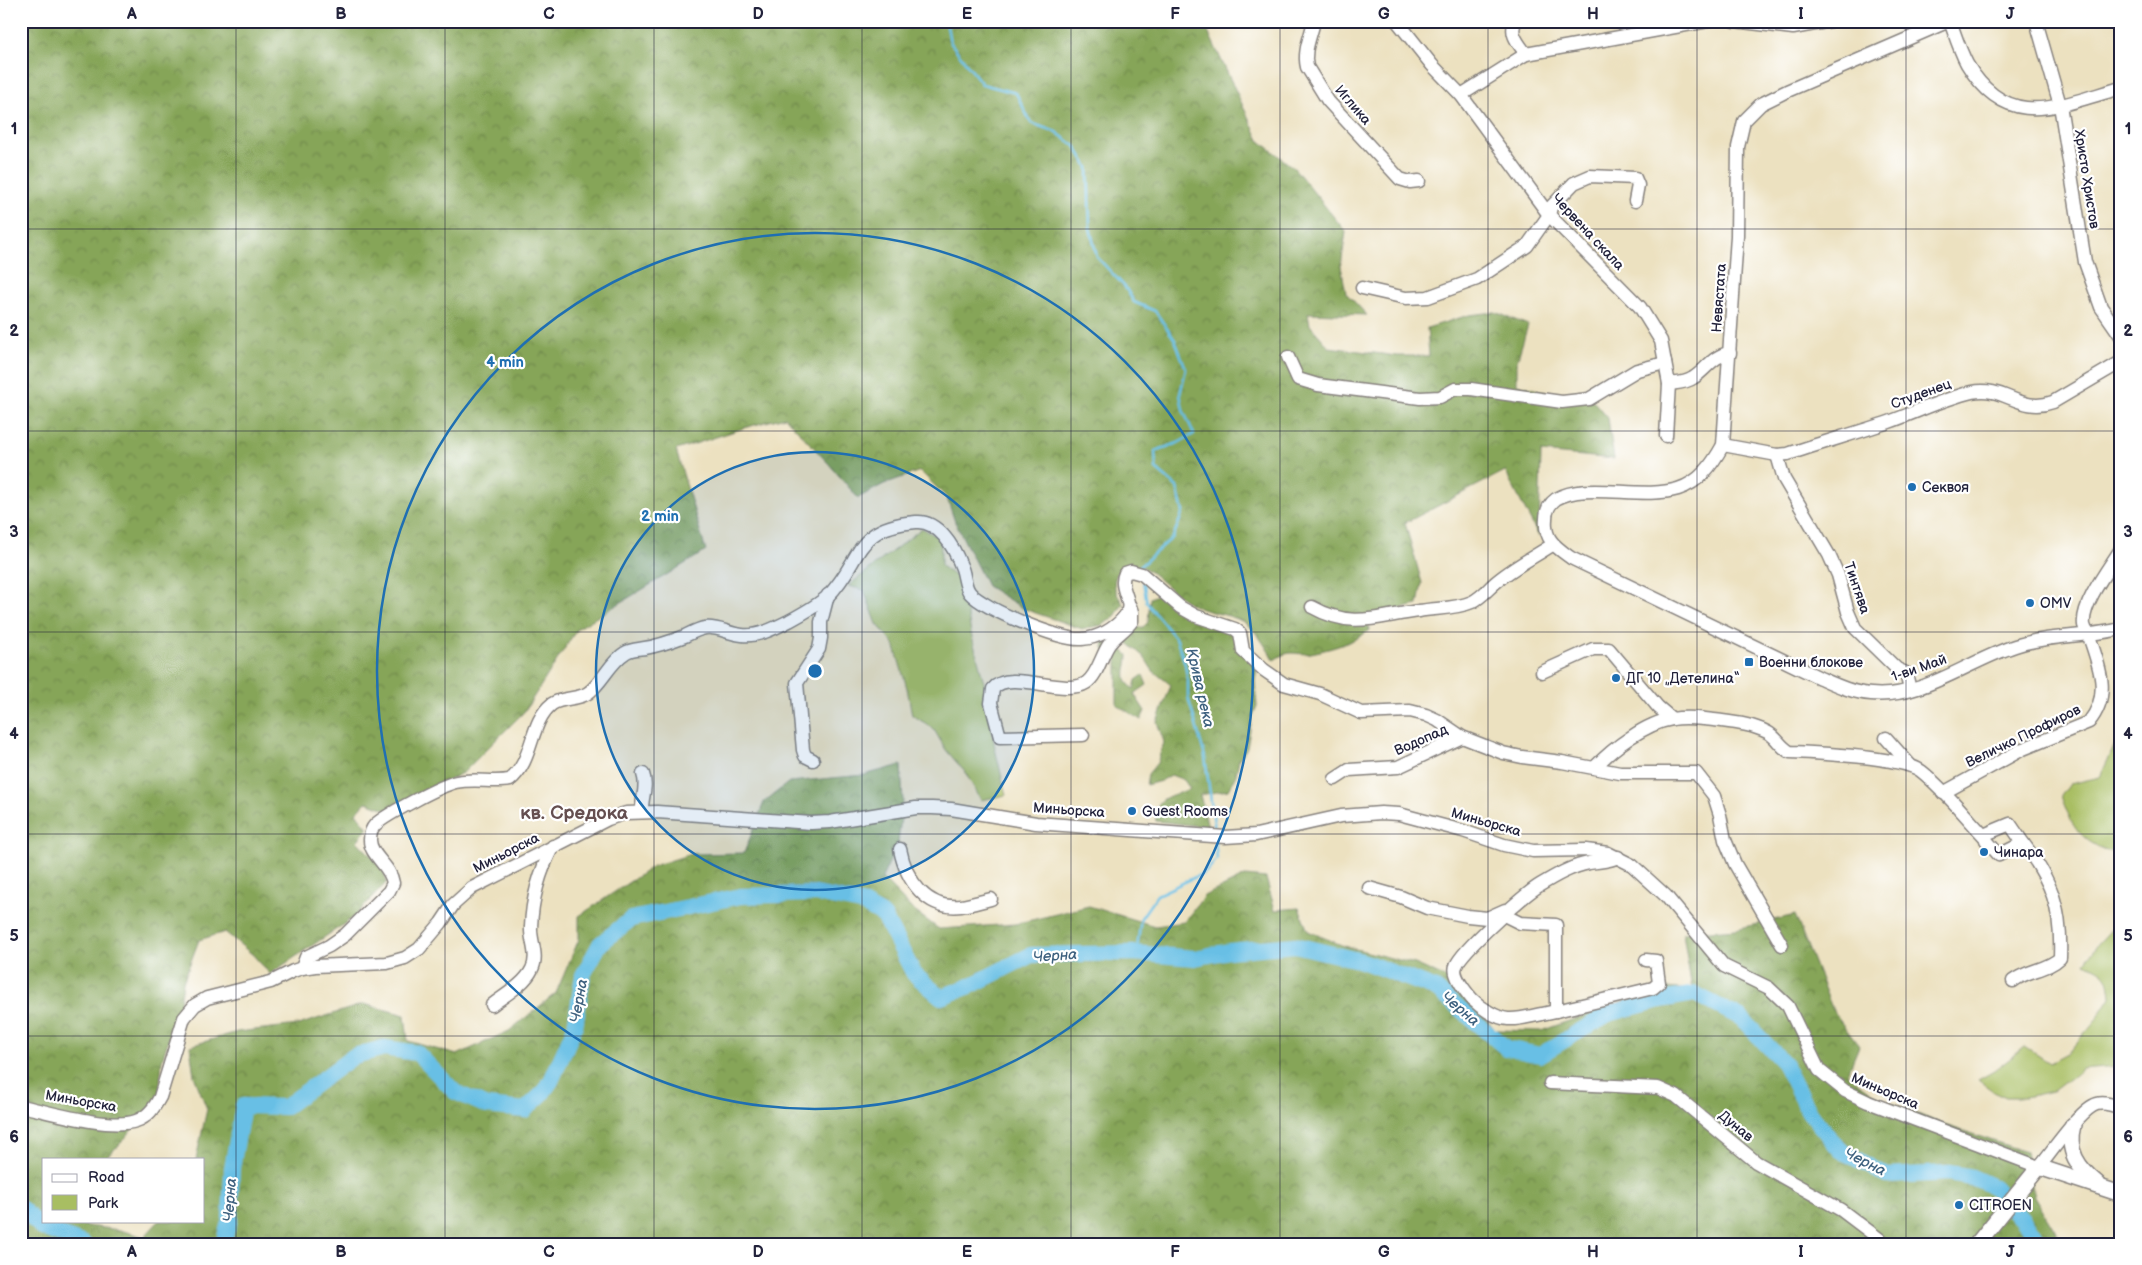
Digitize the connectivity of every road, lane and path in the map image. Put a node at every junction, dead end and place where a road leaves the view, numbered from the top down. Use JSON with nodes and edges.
{"nodes":[{"id":1,"x":1314,"y":21,"type":"edge"},
{"id":2,"x":1397,"y":21,"type":"edge"},
{"id":3,"x":1516,"y":21,"type":"edge"},
{"id":4,"x":1708,"y":21,"type":"edge"},
{"id":5,"x":1734,"y":21,"type":"edge"},
{"id":6,"x":1831,"y":21,"type":"edge"},
{"id":7,"x":1949,"y":21,"type":"edge"},
{"id":8,"x":2036,"y":21,"type":"edge"},
{"id":9,"x":1526,"y":54,"type":"junction"},
{"id":10,"x":2121,"y":88,"type":"edge"},
{"id":11,"x":1461,"y":94,"type":"junction"},
{"id":12,"x":2060,"y":106,"type":"junction"},
{"id":13,"x":1419,"y":181,"type":"dead end"},
{"id":14,"x":1636,"y":200,"type":"dead end"},
{"id":15,"x":1549,"y":215,"type":"junction"},
{"id":16,"x":1362,"y":288,"type":"dead end"},
{"id":17,"x":2121,"y":336,"type":"edge"},
{"id":18,"x":1730,"y":353,"type":"junction"},
{"id":19,"x":1288,"y":357,"type":"dead end"},
{"id":20,"x":2121,"y":362,"type":"edge"},
{"id":21,"x":1665,"y":363,"type":"junction"},
{"id":22,"x":1669,"y":384,"type":"junction"},
{"id":23,"x":1666,"y":436,"type":"dead end"},
{"id":24,"x":1723,"y":445,"type":"junction"},
{"id":25,"x":1777,"y":455,"type":"junction"},
{"id":26,"x":1552,"y":544,"type":"junction"},
{"id":27,"x":2121,"y":550,"type":"edge"},
{"id":28,"x":828,"y":595,"type":"junction"},
{"id":29,"x":1128,"y":604,"type":"junction"},
{"id":30,"x":1312,"y":607,"type":"dead end"},
{"id":31,"x":2121,"y":629,"type":"edge"},
{"id":32,"x":2089,"y":635,"type":"junction"},
{"id":33,"x":1542,"y":672,"type":"dead end"},
{"id":34,"x":1910,"y":690,"type":"junction"},
{"id":35,"x":1672,"y":719,"type":"junction"},
{"id":36,"x":1083,"y":735,"type":"dead end"},
{"id":37,"x":1462,"y":737,"type":"junction"},
{"id":38,"x":1886,"y":738,"type":"dead end"},
{"id":39,"x":813,"y":760,"type":"dead end"},
{"id":40,"x":1910,"y":765,"type":"junction"},
{"id":41,"x":1595,"y":767,"type":"junction"},
{"id":42,"x":644,"y":774,"type":"dead end"},
{"id":43,"x":1335,"y":779,"type":"dead end"},
{"id":44,"x":1943,"y":793,"type":"junction"},
{"id":45,"x":642,"y":812,"type":"junction"},
{"id":46,"x":1985,"y":837,"type":"junction"},
{"id":47,"x":2023,"y":843,"type":"junction"},
{"id":48,"x":553,"y":846,"type":"junction"},
{"id":49,"x":900,"y":849,"type":"dead end"},
{"id":50,"x":1618,"y":857,"type":"junction"},
{"id":51,"x":1369,"y":888,"type":"dead end"},
{"id":52,"x":991,"y":899,"type":"dead end"},
{"id":53,"x":1514,"y":906,"type":"junction"},
{"id":54,"x":1504,"y":915,"type":"junction"},
{"id":55,"x":1782,"y":945,"type":"dead end"},
{"id":56,"x":1646,"y":960,"type":"dead end"},
{"id":57,"x":302,"y":968,"type":"junction"},
{"id":58,"x":2013,"y":980,"type":"dead end"},
{"id":59,"x":492,"y":1005,"type":"dead end"},
{"id":60,"x":1556,"y":1011,"type":"junction"},
{"id":61,"x":1550,"y":1083,"type":"dead end"},
{"id":62,"x":21,"y":1106,"type":"edge"},
{"id":63,"x":2121,"y":1108,"type":"edge"},
{"id":64,"x":2073,"y":1125,"type":"junction"},
{"id":65,"x":2039,"y":1167,"type":"junction"},
{"id":66,"x":2105,"y":1189,"type":"junction"},
{"id":67,"x":2121,"y":1194,"type":"edge"},
{"id":68,"x":1886,"y":1244,"type":"edge"},
{"id":69,"x":1977,"y":1244,"type":"edge"}],
"edges":[{"from":1,"to":13,"type":"street","name":"Иглика"},
{"from":2,"to":11,"type":"street","name":"Червена скала"},
{"from":3,"to":9,"type":"street"},
{"from":4,"to":9,"type":"street"},
{"from":5,"to":6,"type":"street"},
{"from":7,"to":12,"type":"street"},
{"from":7,"to":18,"type":"street","name":"Невястата"},
{"from":8,"to":12,"type":"street","name":"Христо Христов"},
{"from":9,"to":11,"type":"street"},
{"from":10,"to":12,"type":"street"},
{"from":11,"to":15,"type":"street","name":"Червена скала"},
{"from":12,"to":17,"type":"street","name":"Христо Христов"},
{"from":14,"to":15,"type":"street"},
{"from":15,"to":16,"type":"street"},
{"from":15,"to":21,"type":"street","name":"Червена скала"},
{"from":18,"to":22,"type":"street"},
{"from":18,"to":24,"type":"street","name":"Невястата"},
{"from":19,"to":21,"type":"street"},
{"from":20,"to":25,"type":"street","name":"Студенец"},
{"from":21,"to":22,"type":"street","name":"Червена скала"},
{"from":22,"to":23,"type":"street","name":"Червена скала"},
{"from":24,"to":25,"type":"street","name":"Студенец"},
{"from":24,"to":26,"type":"street","name":"Невястата"},
{"from":25,"to":34,"type":"street","name":"Тинтява"},
{"from":26,"to":30,"type":"street"},
{"from":26,"to":34,"type":"street","name":"1-ви Май"},
{"from":27,"to":32,"type":"street","name":"Величко Профиров"},
{"from":28,"to":29,"type":"street"},
{"from":28,"to":39,"type":"street"},
{"from":28,"to":57,"type":"street"},
{"from":29,"to":36,"type":"street"},
{"from":29,"to":37,"type":"street"},
{"from":31,"to":32,"type":"street","name":"1-ви Май"},
{"from":32,"to":34,"type":"street","name":"1-ви Май"},
{"from":32,"to":44,"type":"street","name":"Величко Профиров"},
{"from":33,"to":35,"type":"street"},
{"from":35,"to":40,"type":"street"},
{"from":35,"to":41,"type":"street"},
{"from":37,"to":41,"type":"street"},
{"from":37,"to":43,"type":"street","name":"Водопад"},
{"from":38,"to":40,"type":"street"},
{"from":40,"to":44,"type":"street"},
{"from":41,"to":55,"type":"street"},
{"from":42,"to":45,"type":"street"},
{"from":44,"to":46,"type":"street"},
{"from":45,"to":48,"type":"street","name":"Миньорска"},
{"from":45,"to":50,"type":"street","name":"Миньорска"},
{"from":46,"to":47,"type":"street"},
{"from":46,"to":47,"type":"street"},
{"from":47,"to":58,"type":"street"},
{"from":48,"to":57,"type":"street","name":"Миньорска"},
{"from":48,"to":59,"type":"street"},
{"from":49,"to":52,"type":"street"},
{"from":50,"to":53,"type":"street"},
{"from":50,"to":65,"type":"street","name":"Миньорска"},
{"from":51,"to":53,"type":"street"},
{"from":53,"to":54,"type":"street"},
{"from":54,"to":60,"type":"street"},
{"from":54,"to":60,"type":"street"},
{"from":56,"to":60,"type":"street"},
{"from":57,"to":62,"type":"street","name":"Миньорска"},
{"from":61,"to":68,"type":"street","name":"Дунав"},
{"from":63,"to":64,"type":"street"},
{"from":64,"to":65,"type":"street"},
{"from":64,"to":66,"type":"main road"},
{"from":65,"to":66,"type":"main road"},
{"from":65,"to":69,"type":"main road"},
{"from":66,"to":67,"type":"main road"}]}
